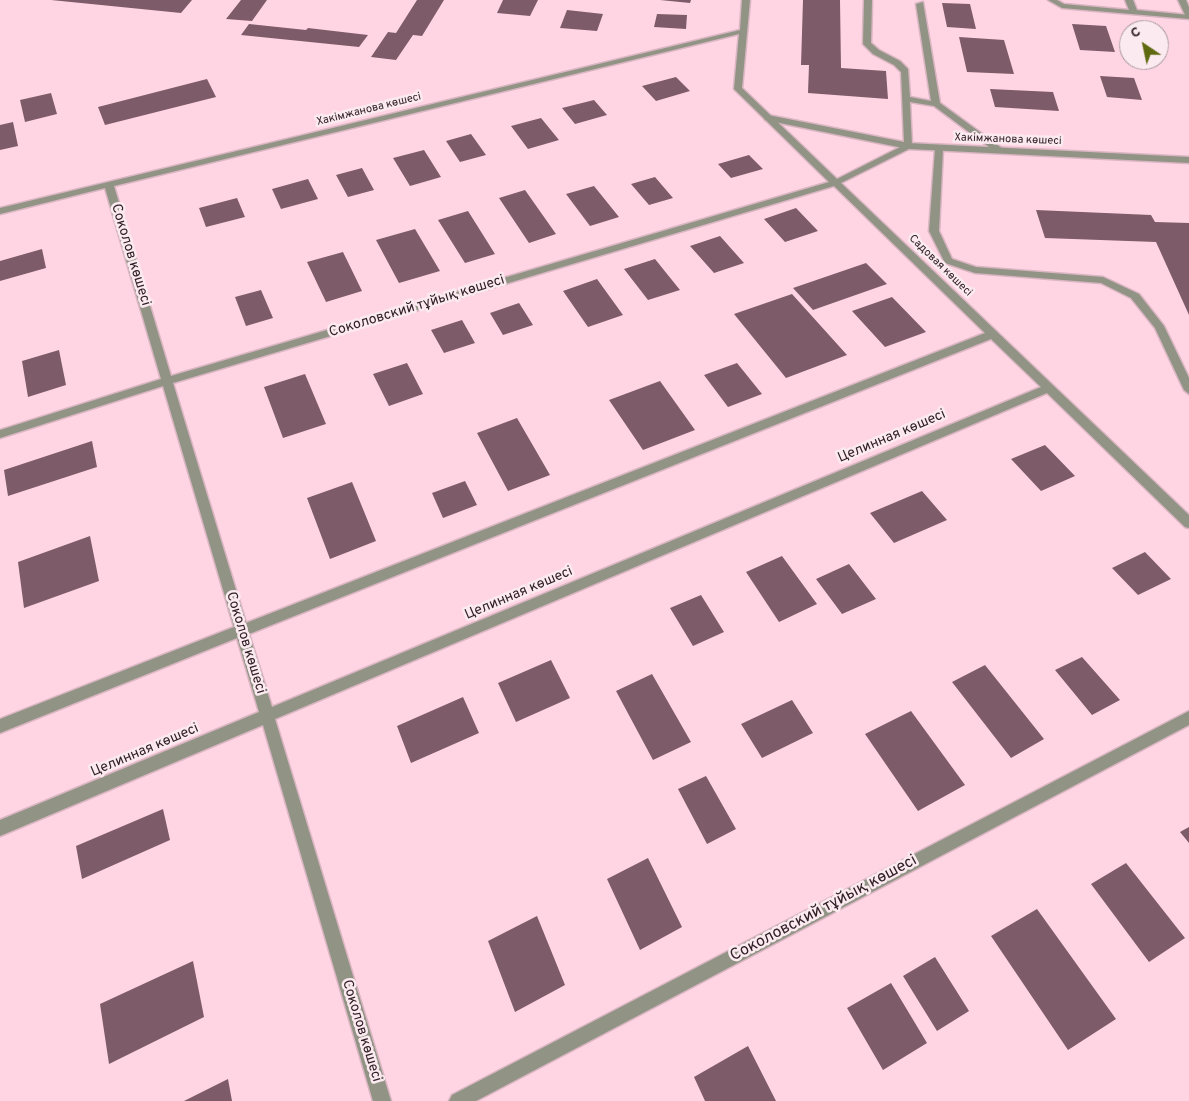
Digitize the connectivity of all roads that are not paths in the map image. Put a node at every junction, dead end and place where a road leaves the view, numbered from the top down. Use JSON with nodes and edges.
{"nodes":[{"id":1,"x":746,"y":0,"type":"edge"},
{"id":2,"x":868,"y":0,"type":"edge"},
{"id":3,"x":1052,"y":0,"type":"edge"},
{"id":4,"x":1129,"y":0,"type":"edge"},
{"id":5,"x":1182,"y":0,"type":"edge"},
{"id":6,"x":920,"y":4,"type":"dead end"},
{"id":7,"x":1134,"y":12,"type":"junction"},
{"id":8,"x":1189,"y":16,"type":"edge"},
{"id":9,"x":743,"y":31,"type":"junction"},
{"id":10,"x":905,"y":99,"type":"junction"},
{"id":11,"x":936,"y":104,"type":"junction"},
{"id":12,"x":768,"y":118,"type":"junction"},
{"id":13,"x":908,"y":146,"type":"junction"},
{"id":14,"x":939,"y":149,"type":"junction"},
{"id":15,"x":1000,"y":151,"type":"junction"},
{"id":16,"x":1189,"y":160,"type":"edge"},
{"id":17,"x":835,"y":182,"type":"junction"},
{"id":18,"x":109,"y":185,"type":"junction"},
{"id":19,"x":0,"y":211,"type":"edge"},
{"id":20,"x":993,"y":334,"type":"junction"},
{"id":21,"x":167,"y":381,"type":"junction"},
{"id":22,"x":1049,"y":388,"type":"junction"},
{"id":23,"x":1189,"y":390,"type":"edge"},
{"id":24,"x":0,"y":434,"type":"edge"},
{"id":25,"x":1189,"y":523,"type":"edge"},
{"id":26,"x":242,"y":631,"type":"junction"},
{"id":27,"x":267,"y":716,"type":"junction"},
{"id":28,"x":1189,"y":718,"type":"edge"},
{"id":29,"x":0,"y":726,"type":"edge"},
{"id":30,"x":0,"y":828,"type":"edge"},
{"id":31,"x":382,"y":1101,"type":"edge"},
{"id":32,"x":458,"y":1101,"type":"edge"}],
"edges":[{"from":1,"to":9,"type":"street","name":"Садовая көшесі"},
{"from":2,"to":10,"type":"street"},
{"from":3,"to":7,"type":"street"},
{"from":4,"to":7,"type":"street"},
{"from":5,"to":8,"type":"street"},
{"from":6,"to":11,"type":"street"},
{"from":7,"to":8,"type":"street"},
{"from":9,"to":12,"type":"street","name":"Садовая көшесі"},
{"from":9,"to":18,"type":"street","name":"Хакімжанова көшесі"},
{"from":10,"to":11,"type":"street"},
{"from":10,"to":13,"type":"street"},
{"from":11,"to":15,"type":"street"},
{"from":12,"to":13,"type":"street","name":"Хакімжанова көшесі"},
{"from":12,"to":17,"type":"street","name":"Садовая көшесі"},
{"from":13,"to":14,"type":"street","name":"Хакімжанова көшесі"},
{"from":13,"to":17,"type":"street"},
{"from":14,"to":15,"type":"street","name":"Хакімжанова көшесі"},
{"from":14,"to":23,"type":"street"},
{"from":15,"to":16,"type":"street","name":"Хакімжанова көшесі"},
{"from":17,"to":20,"type":"street","name":"Садовая көшесі"},
{"from":17,"to":21,"type":"street","name":"Соколовский тұйық көшесі"},
{"from":18,"to":19,"type":"street","name":"Хакімжанова көшесі"},
{"from":18,"to":21,"type":"street","name":"Соколов көшесі"},
{"from":20,"to":22,"type":"street","name":"Садовая көшесі"},
{"from":20,"to":26,"type":"street"},
{"from":21,"to":24,"type":"street","name":"Соколовский тұйық көшесі"},
{"from":21,"to":26,"type":"street","name":"Соколов көшесі"},
{"from":22,"to":25,"type":"street","name":"Садовая көшесі"},
{"from":22,"to":27,"type":"street","name":"Целинная көшесі"},
{"from":26,"to":27,"type":"street","name":"Соколов көшесі"},
{"from":26,"to":29,"type":"street"},
{"from":27,"to":30,"type":"street","name":"Целинная көшесі"},
{"from":27,"to":31,"type":"street","name":"Соколов көшесі"},
{"from":28,"to":32,"type":"street","name":"Соколовский тұйық көшесі"}]}
